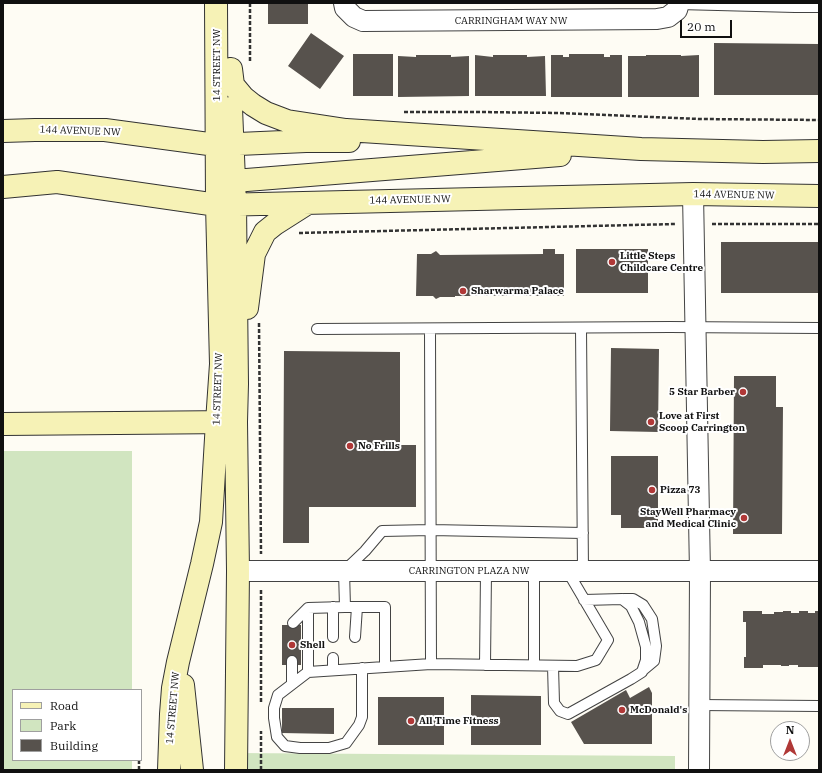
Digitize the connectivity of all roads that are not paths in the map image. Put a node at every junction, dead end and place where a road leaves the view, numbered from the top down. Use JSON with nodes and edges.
{"nodes":[{"id":1,"x":216,"y":3,"type":"edge"},
{"id":2,"x":230,"y":3,"type":"edge"},
{"id":3,"x":344,"y":3,"type":"edge"},
{"id":4,"x":679,"y":3,"type":"edge"},
{"id":5,"x":797,"y":5,"type":"edge"},
{"id":6,"x":819,"y":7,"type":"edge"},
{"id":7,"x":511,"y":12,"type":"edge"},
{"id":8,"x":240,"y":68,"type":"junction"},
{"id":9,"x":3,"y":131,"type":"edge"},
{"id":10,"x":516,"y":141,"type":"junction"},
{"id":11,"x":224,"y":145,"type":"junction"},
{"id":12,"x":641,"y":149,"type":"junction"},
{"id":13,"x":819,"y":151,"type":"edge"},
{"id":14,"x":234,"y":181,"type":"junction"},
{"id":15,"x":3,"y":187,"type":"edge"},
{"id":16,"x":693,"y":194,"type":"junction"},
{"id":17,"x":819,"y":196,"type":"edge"},
{"id":18,"x":223,"y":201,"type":"junction"},
{"id":19,"x":308,"y":202,"type":"junction"},
{"id":20,"x":695,"y":327,"type":"junction"},
{"id":21,"x":430,"y":328,"type":"junction"},
{"id":22,"x":581,"y":328,"type":"junction"},
{"id":23,"x":819,"y":328,"type":"edge"},
{"id":24,"x":317,"y":329,"type":"dead end"},
{"id":25,"x":236,"y":384,"type":"junction"},
{"id":26,"x":226,"y":422,"type":"junction"},
{"id":27,"x":3,"y":424,"type":"edge"},
{"id":28,"x":431,"y":530,"type":"junction"},
{"id":29,"x":583,"y":533,"type":"junction"},
{"id":30,"x":238,"y":571,"type":"junction"},
{"id":31,"x":344,"y":571,"type":"junction"},
{"id":32,"x":431,"y":571,"type":"junction"},
{"id":33,"x":819,"y":571,"type":"edge"},
{"id":34,"x":486,"y":572,"type":"junction"},
{"id":35,"x":534,"y":572,"type":"junction"},
{"id":36,"x":575,"y":572,"type":"junction"},
{"id":37,"x":700,"y":572,"type":"junction"},
{"id":38,"x":584,"y":600,"type":"junction"},
{"id":39,"x":333,"y":607,"type":"junction"},
{"id":40,"x":345,"y":607,"type":"junction"},
{"id":41,"x":356,"y":607,"type":"junction"},
{"id":42,"x":308,"y":608,"type":"junction"},
{"id":43,"x":293,"y":623,"type":"dead end"},
{"id":44,"x":333,"y":637,"type":"dead end"},
{"id":45,"x":355,"y":637,"type":"dead end"},
{"id":46,"x":180,"y":654,"type":"junction"},
{"id":47,"x":333,"y":658,"type":"dead end"},
{"id":48,"x":292,"y":661,"type":"dead end"},
{"id":49,"x":431,"y":664,"type":"junction"},
{"id":50,"x":357,"y":665,"type":"junction"},
{"id":51,"x":485,"y":665,"type":"junction"},
{"id":52,"x":534,"y":665,"type":"junction"},
{"id":53,"x":553,"y":666,"type":"junction"},
{"id":54,"x":385,"y":667,"type":"junction"},
{"id":55,"x":333,"y":670,"type":"junction"},
{"id":56,"x":308,"y":672,"type":"junction"},
{"id":57,"x":292,"y":683,"type":"junction"},
{"id":58,"x":699,"y":705,"type":"junction"},
{"id":59,"x":819,"y":706,"type":"edge"},
{"id":60,"x":169,"y":770,"type":"edge"},
{"id":61,"x":192,"y":770,"type":"edge"},
{"id":62,"x":236,"y":770,"type":"edge"},
{"id":63,"x":699,"y":770,"type":"edge"}],
"edges":[{"from":1,"to":11,"type":"main road","name":"14 STREET NW"},
{"from":2,"to":8,"type":"main road","name":"14 STREET NW"},
{"from":3,"to":7,"type":"street","name":"CARRINGHAM WAY NW"},
{"from":4,"to":5,"type":"lane"},
{"from":4,"to":7,"type":"street","name":"CARRINGHAM WAY NW"},
{"from":5,"to":6,"type":"lane"},
{"from":8,"to":10,"type":"main road"},
{"from":8,"to":11,"type":"main road","name":"14 STREET NW"},
{"from":9,"to":11,"type":"main road","name":"144 AVENUE NW"},
{"from":10,"to":11,"type":"main road","name":"144 AVENUE NW"},
{"from":10,"to":12,"type":"main road"},
{"from":11,"to":14,"type":"main road","name":"14 STREET NW"},
{"from":11,"to":18,"type":"main road","name":"14 STREET NW"},
{"from":12,"to":13,"type":"main road"},
{"from":12,"to":14,"type":"main road"},
{"from":14,"to":18,"type":"main road","name":"14 STREET NW"},
{"from":15,"to":18,"type":"main road","name":"144 AVENUE NW"},
{"from":16,"to":17,"type":"main road","name":"144 AVENUE NW"},
{"from":16,"to":19,"type":"main road","name":"144 AVENUE NW"},
{"from":16,"to":20,"type":"street"},
{"from":18,"to":19,"type":"main road","name":"144 AVENUE NW"},
{"from":18,"to":25,"type":"main road","name":"14 STREET NW"},
{"from":18,"to":26,"type":"main road","name":"14 STREET NW"},
{"from":19,"to":25,"type":"main road"},
{"from":20,"to":22,"type":"lane"},
{"from":20,"to":23,"type":"lane"},
{"from":20,"to":37,"type":"street"},
{"from":21,"to":22,"type":"lane"},
{"from":21,"to":24,"type":"lane"},
{"from":21,"to":28,"type":"lane"},
{"from":22,"to":29,"type":"lane"},
{"from":25,"to":26,"type":"main road","name":"14 STREET NW"},
{"from":26,"to":27,"type":"main road"},
{"from":26,"to":30,"type":"main road","name":"14 STREET NW"},
{"from":26,"to":46,"type":"main road","name":"14 STREET NW"},
{"from":28,"to":29,"type":"lane"},
{"from":28,"to":31,"type":"lane"},
{"from":28,"to":32,"type":"lane"},
{"from":29,"to":36,"type":"lane"},
{"from":30,"to":31,"type":"street","name":"CARRINGTON PLAZA NW"},
{"from":30,"to":62,"type":"main road","name":"14 STREET NW"},
{"from":31,"to":32,"type":"street","name":"CARRINGTON PLAZA NW"},
{"from":31,"to":40,"type":"lane"},
{"from":32,"to":34,"type":"street","name":"CARRINGTON PLAZA NW"},
{"from":32,"to":49,"type":"lane"},
{"from":33,"to":37,"type":"street","name":"CARRINGTON PLAZA NW"},
{"from":34,"to":35,"type":"street","name":"CARRINGTON PLAZA NW"},
{"from":34,"to":51,"type":"lane"},
{"from":35,"to":36,"type":"street","name":"CARRINGTON PLAZA NW"},
{"from":35,"to":52,"type":"lane"},
{"from":36,"to":37,"type":"street","name":"CARRINGTON PLAZA NW"},
{"from":36,"to":38,"type":"lane"},
{"from":37,"to":58,"type":"street"},
{"from":38,"to":53,"type":"lane"},
{"from":38,"to":53,"type":"lane"},
{"from":39,"to":40,"type":"lane"},
{"from":39,"to":42,"type":"lane"},
{"from":39,"to":44,"type":"lane"},
{"from":40,"to":41,"type":"lane"},
{"from":41,"to":45,"type":"lane"},
{"from":41,"to":54,"type":"lane"},
{"from":42,"to":43,"type":"lane"},
{"from":42,"to":56,"type":"lane"},
{"from":46,"to":60,"type":"main road","name":"14 STREET NW"},
{"from":46,"to":61,"type":"main road"},
{"from":47,"to":55,"type":"lane"},
{"from":48,"to":57,"type":"lane"},
{"from":49,"to":51,"type":"lane"},
{"from":49,"to":54,"type":"lane"},
{"from":50,"to":54,"type":"lane"},
{"from":50,"to":55,"type":"lane"},
{"from":50,"to":57,"type":"lane"},
{"from":51,"to":52,"type":"lane"},
{"from":52,"to":53,"type":"lane"},
{"from":55,"to":56,"type":"lane"},
{"from":56,"to":57,"type":"lane"},
{"from":58,"to":59,"type":"lane"},
{"from":58,"to":63,"type":"street"}]}
